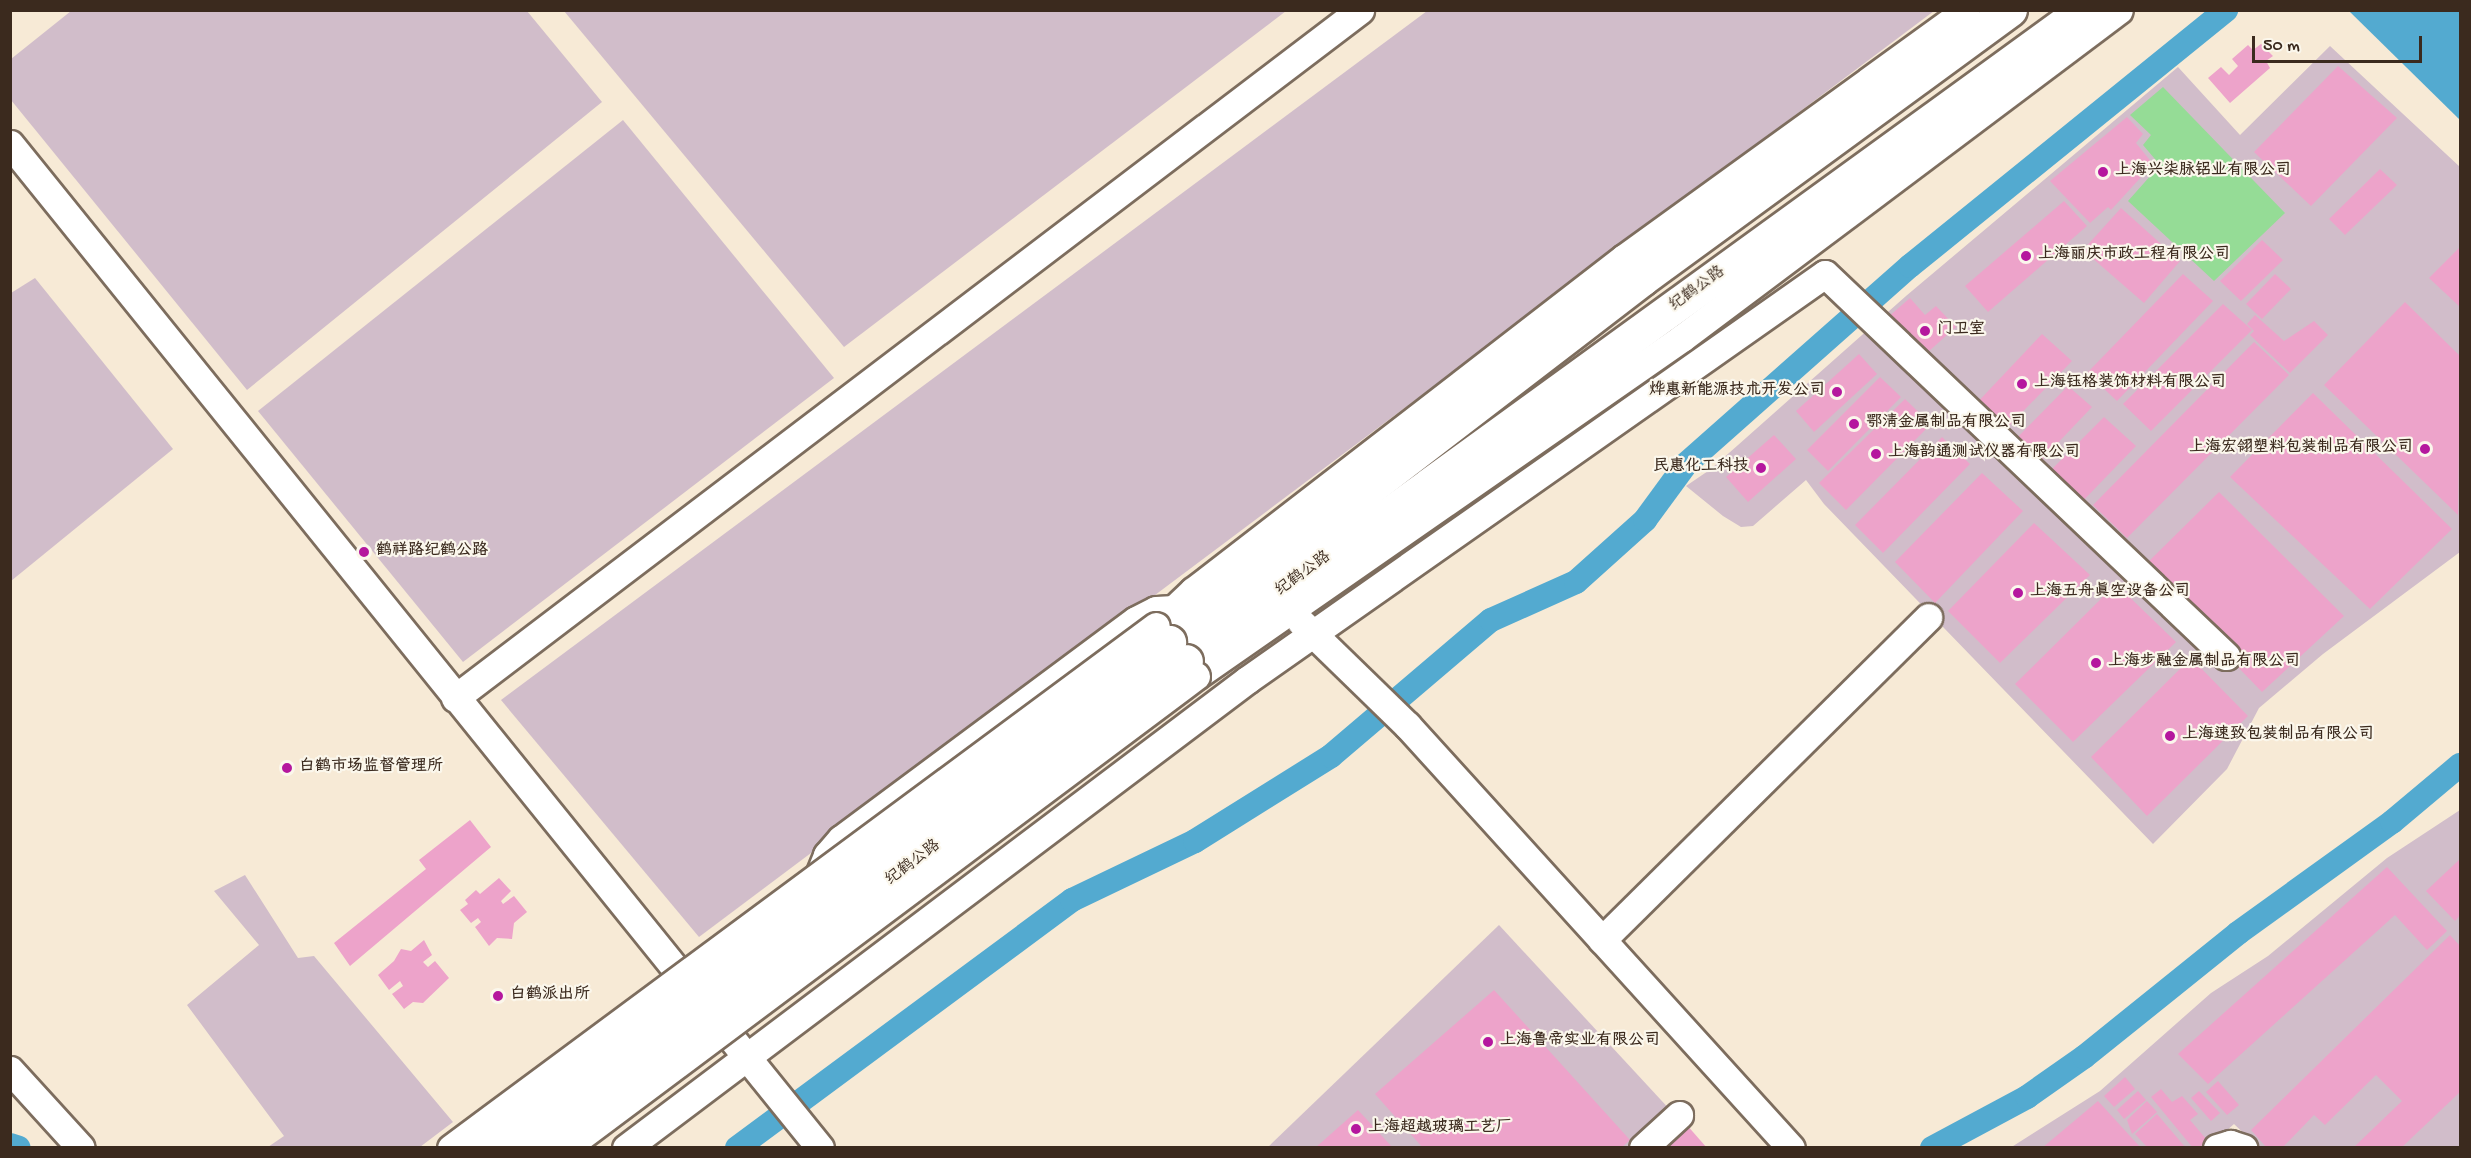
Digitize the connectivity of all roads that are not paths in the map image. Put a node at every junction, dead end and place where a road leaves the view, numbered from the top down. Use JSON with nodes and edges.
{"nodes":[{"id":1,"x":1360,"y":10,"type":"edge"},
{"id":2,"x":1966,"y":10,"type":"edge"},
{"id":3,"x":2010,"y":10,"type":"edge"},
{"id":4,"x":2083,"y":10,"type":"edge"},
{"id":5,"x":2119,"y":10,"type":"edge"},
{"id":6,"x":10,"y":144,"type":"edge"},
{"id":7,"x":1633,"y":268,"type":"junction"},
{"id":8,"x":1674,"y":326,"type":"junction"},
{"id":9,"x":1282,"y":602,"type":"junction"},
{"id":10,"x":1928,"y":617,"type":"dead end"},
{"id":11,"x":1312,"y":634,"type":"junction"},
{"id":12,"x":1176,"y":643,"type":"junction"},
{"id":13,"x":2226,"y":656,"type":"dead end"},
{"id":14,"x":455,"y":698,"type":"junction"},
{"id":15,"x":1602,"y":940,"type":"junction"},
{"id":16,"x":865,"y":966,"type":"junction"},
{"id":17,"x":745,"y":1056,"type":"junction"},
{"id":18,"x":10,"y":1070,"type":"edge"},
{"id":19,"x":1679,"y":1115,"type":"dead end"},
{"id":20,"x":81,"y":1148,"type":"edge"},
{"id":21,"x":451,"y":1148,"type":"edge"},
{"id":22,"x":485,"y":1148,"type":"edge"},
{"id":23,"x":531,"y":1148,"type":"edge"},
{"id":24,"x":565,"y":1148,"type":"edge"},
{"id":25,"x":626,"y":1148,"type":"edge"},
{"id":26,"x":820,"y":1148,"type":"edge"},
{"id":27,"x":1643,"y":1148,"type":"edge"},
{"id":28,"x":1791,"y":1148,"type":"edge"},
{"id":29,"x":2217,"y":1148,"type":"edge"},
{"id":30,"x":2243,"y":1148,"type":"edge"}],
"edges":[{"from":1,"to":14,"type":"street"},
{"from":2,"to":7,"type":"street"},
{"from":3,"to":7,"type":"main road","name":"纪鹤公路"},
{"from":4,"to":8,"type":"main road","name":"纪鹤公路"},
{"from":5,"to":8,"type":"street"},
{"from":6,"to":14,"type":"street"},
{"from":7,"to":12,"type":"main road","name":"纪鹤公路"},
{"from":8,"to":9,"type":"main road","name":"纪鹤公路"},
{"from":9,"to":11,"type":"street"},
{"from":9,"to":12,"type":"main road","name":"纪鹤公路"},
{"from":10,"to":15,"type":"street"},
{"from":11,"to":13,"type":"street"},
{"from":11,"to":15,"type":"street"},
{"from":11,"to":16,"type":"street"},
{"from":12,"to":16,"type":"street"},
{"from":12,"to":21,"type":"street","bridge":true},
{"from":12,"to":22,"type":"main road","name":"纪鹤公路","bridge":true},
{"from":12,"to":23,"type":"main road","name":"纪鹤公路","bridge":true},
{"from":12,"to":24,"type":"street","bridge":true},
{"from":14,"to":17,"type":"street"},
{"from":15,"to":28,"type":"street"},
{"from":16,"to":17,"type":"street"},
{"from":17,"to":25,"type":"street"},
{"from":17,"to":26,"type":"street"},
{"from":18,"to":20,"type":"street"},
{"from":19,"to":27,"type":"street"},
{"from":29,"to":30,"type":"street"}]}
